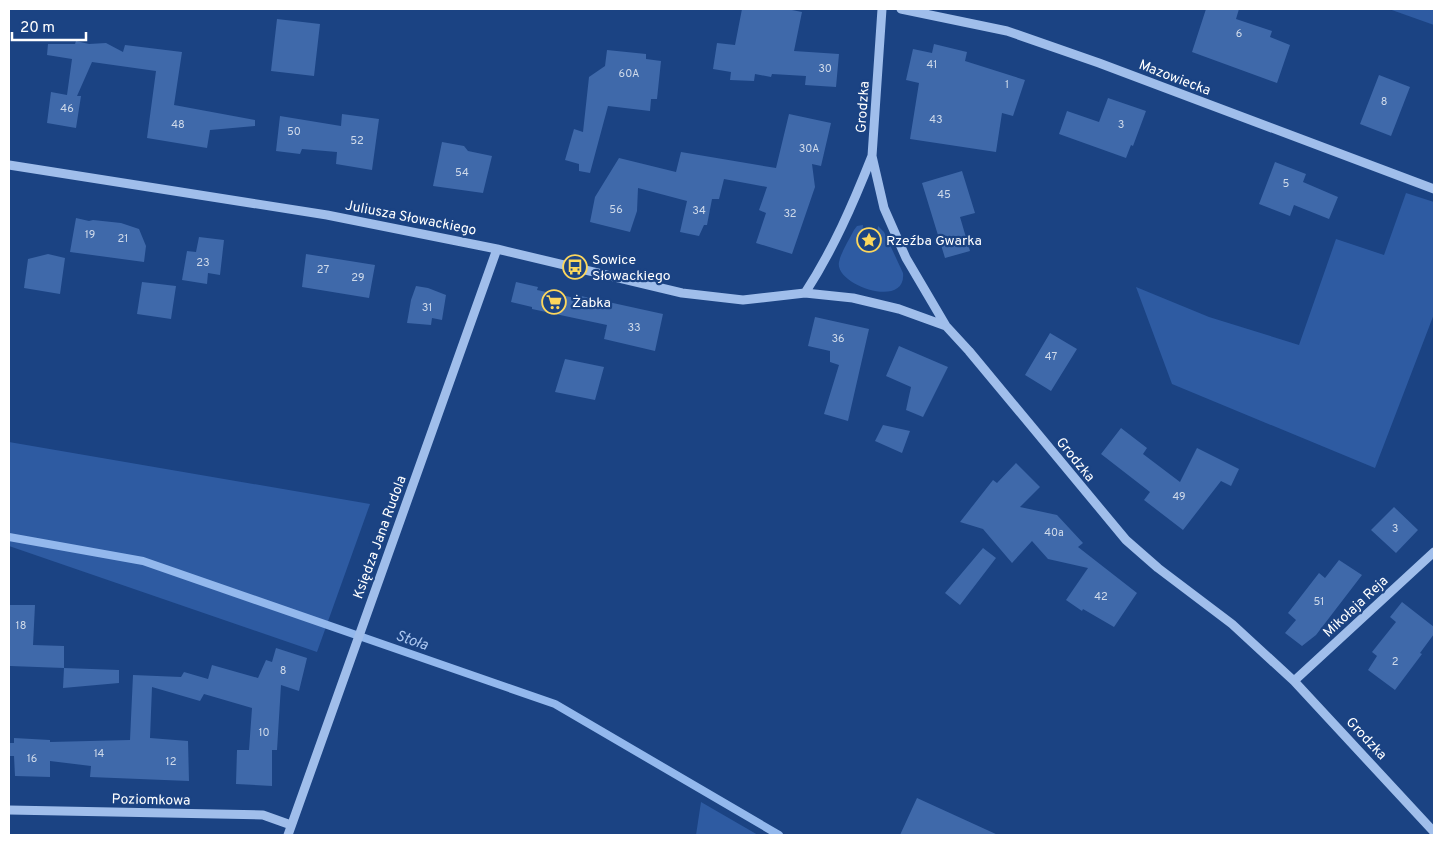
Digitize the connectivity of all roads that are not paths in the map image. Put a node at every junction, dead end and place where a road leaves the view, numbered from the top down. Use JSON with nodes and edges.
{"nodes":[{"id":1,"x":882,"y":9,"type":"edge"},
{"id":2,"x":901,"y":9,"type":"edge"},
{"id":3,"x":872,"y":156,"type":"junction"},
{"id":4,"x":9,"y":165,"type":"edge"},
{"id":5,"x":1434,"y":189,"type":"edge"},
{"id":6,"x":497,"y":249,"type":"junction"},
{"id":7,"x":805,"y":293,"type":"junction"},
{"id":8,"x":946,"y":326,"type":"junction"},
{"id":9,"x":1434,"y":552,"type":"edge"},
{"id":10,"x":1294,"y":681,"type":"junction"},
{"id":11,"x":9,"y":810,"type":"edge"},
{"id":12,"x":291,"y":825,"type":"junction"},
{"id":13,"x":1434,"y":832,"type":"edge"},
{"id":14,"x":288,"y":835,"type":"edge"}],
"edges":[{"from":1,"to":3,"type":"street","name":"Grodzka"},
{"from":2,"to":5,"type":"street","name":"Mazowiecka"},
{"from":3,"to":7,"type":"street"},
{"from":3,"to":8,"type":"street","name":"Grodzka"},
{"from":4,"to":6,"type":"street","name":"Juliusza Słowackiego"},
{"from":6,"to":7,"type":"street","name":"Juliusza Słowackiego"},
{"from":6,"to":12,"type":"street","name":"Księdza Jana Rudola"},
{"from":7,"to":8,"type":"street","name":"Juliusza Słowackiego"},
{"from":8,"to":10,"type":"street","name":"Grodzka"},
{"from":9,"to":10,"type":"street","name":"Mikołaja Reja"},
{"from":10,"to":13,"type":"street","name":"Grodzka"},
{"from":11,"to":12,"type":"street","name":"Poziomkowa"},
{"from":12,"to":14,"type":"street","name":"Księdza Jana Rudola"}]}
